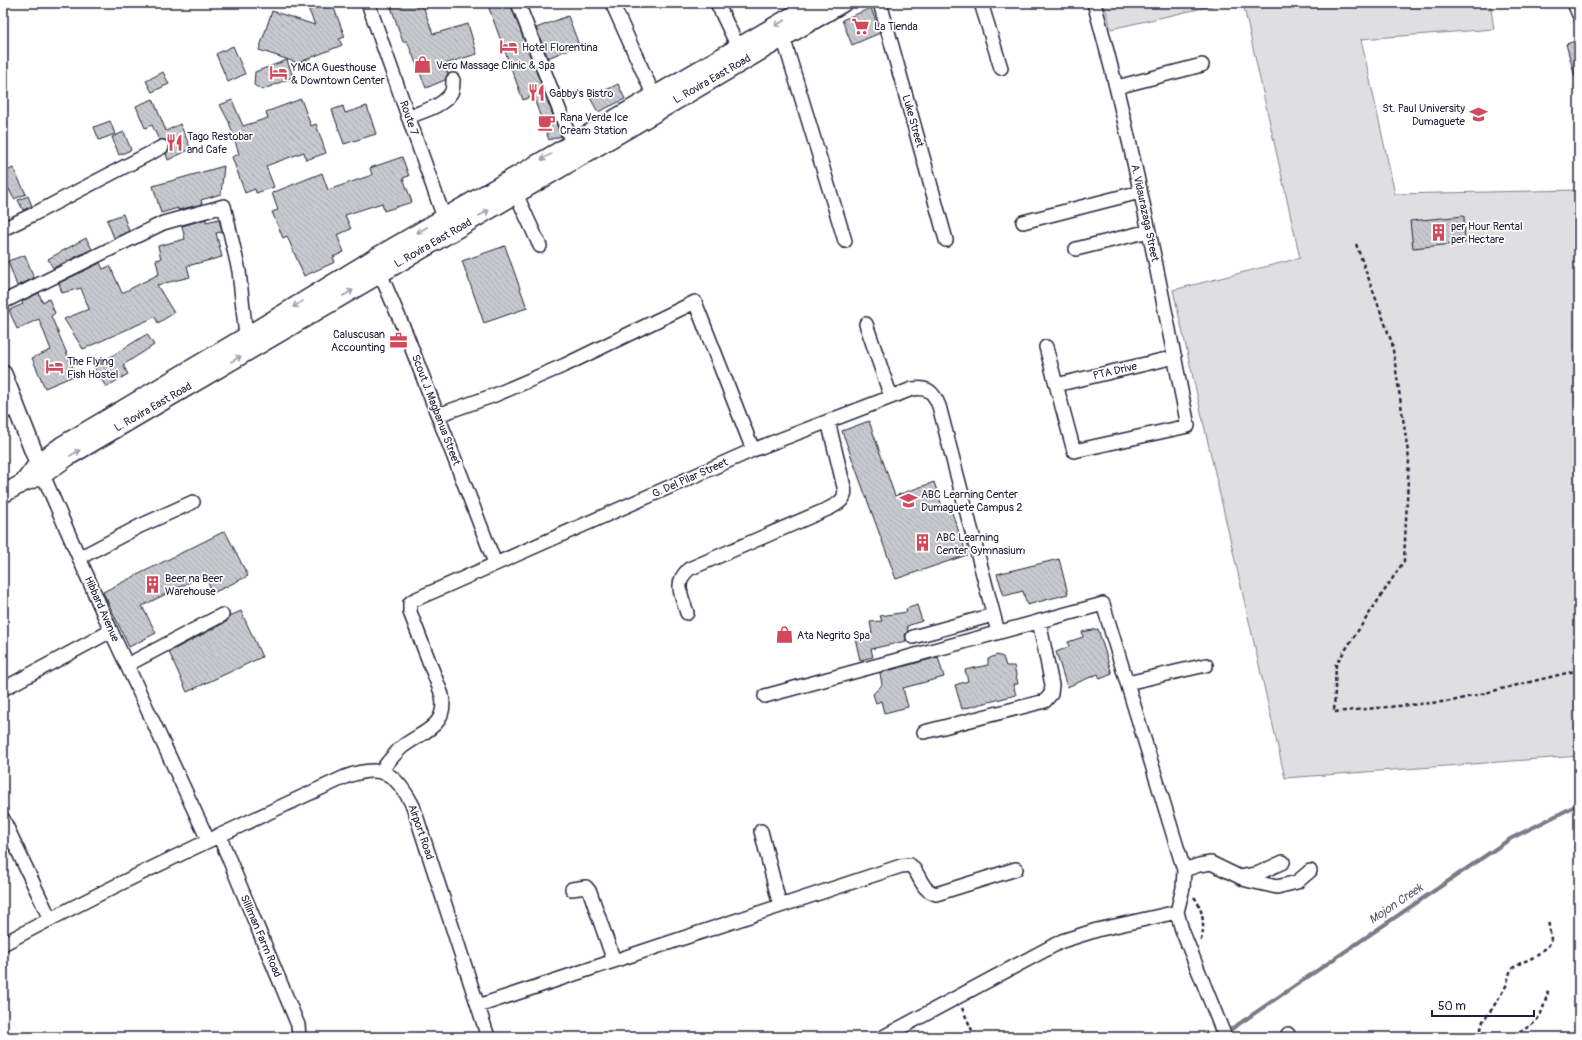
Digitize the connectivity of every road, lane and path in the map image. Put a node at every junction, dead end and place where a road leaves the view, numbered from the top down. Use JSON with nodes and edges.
{"nodes":[{"id":1,"x":368,"y":3,"type":"edge"},
{"id":2,"x":518,"y":3,"type":"edge"},
{"id":3,"x":612,"y":3,"type":"edge"},
{"id":4,"x":718,"y":3,"type":"edge"},
{"id":5,"x":814,"y":3,"type":"edge"},
{"id":6,"x":843,"y":3,"type":"edge"},
{"id":7,"x":880,"y":3,"type":"edge"},
{"id":8,"x":981,"y":3,"type":"edge"},
{"id":9,"x":1094,"y":3,"type":"edge"},
{"id":10,"x":1574,"y":3,"type":"edge"},
{"id":11,"x":1579,"y":15,"type":"edge"},
{"id":12,"x":783,"y":37,"type":"junction"},
{"id":13,"x":760,"y":42,"type":"junction"},
{"id":14,"x":738,"y":47,"type":"junction"},
{"id":15,"x":1202,"y":65,"type":"dead end"},
{"id":16,"x":1000,"y":68,"type":"dead end"},
{"id":17,"x":454,"y":80,"type":"dead end"},
{"id":18,"x":1117,"y":87,"type":"junction"},
{"id":19,"x":654,"y":96,"type":"junction"},
{"id":20,"x":408,"y":117,"type":"junction"},
{"id":21,"x":621,"y":124,"type":"junction"},
{"id":22,"x":572,"y":143,"type":"junction"},
{"id":23,"x":162,"y":147,"type":"dead end"},
{"id":24,"x":1140,"y":192,"type":"junction"},
{"id":25,"x":516,"y":194,"type":"junction"},
{"id":26,"x":1023,"y":222,"type":"dead end"},
{"id":27,"x":447,"y":225,"type":"junction"},
{"id":28,"x":3,"y":229,"type":"edge"},
{"id":29,"x":1149,"y":231,"type":"junction"},
{"id":30,"x":946,"y":240,"type":"dead end"},
{"id":31,"x":844,"y":241,"type":"dead end"},
{"id":32,"x":1356,"y":244,"type":"dead end"},
{"id":33,"x":540,"y":246,"type":"dead end"},
{"id":34,"x":1076,"y":249,"type":"dead end"},
{"id":35,"x":374,"y":258,"type":"junction"},
{"id":36,"x":380,"y":274,"type":"junction"},
{"id":37,"x":3,"y":302,"type":"edge"},
{"id":38,"x":866,"y":324,"type":"dead end"},
{"id":39,"x":246,"y":336,"type":"junction"},
{"id":40,"x":1046,"y":347,"type":"dead end"},
{"id":41,"x":1175,"y":358,"type":"junction"},
{"id":42,"x":207,"y":367,"type":"junction"},
{"id":43,"x":3,"y":374,"type":"edge"},
{"id":44,"x":1056,"y":385,"type":"junction"},
{"id":45,"x":891,"y":397,"type":"junction"},
{"id":46,"x":9,"y":410,"type":"edge"},
{"id":47,"x":438,"y":415,"type":"junction"},
{"id":48,"x":828,"y":421,"type":"junction"},
{"id":49,"x":753,"y":450,"type":"junction"},
{"id":50,"x":40,"y":469,"type":"junction"},
{"id":51,"x":3,"y":494,"type":"edge"},
{"id":52,"x":193,"y":502,"type":"dead end"},
{"id":53,"x":79,"y":558,"type":"junction"},
{"id":54,"x":495,"y":564,"type":"junction"},
{"id":55,"x":687,"y":613,"type":"dead end"},
{"id":56,"x":222,"y":615,"type":"dead end"},
{"id":57,"x":994,"y":615,"type":"junction"},
{"id":58,"x":1039,"y":621,"type":"junction"},
{"id":59,"x":111,"y":631,"type":"junction"},
{"id":60,"x":998,"y":632,"type":"junction"},
{"id":61,"x":913,"y":637,"type":"dead end"},
{"id":62,"x":127,"y":665,"type":"junction"},
{"id":63,"x":1206,"y":665,"type":"dead end"},
{"id":64,"x":1579,"y":670,"type":"edge"},
{"id":65,"x":1127,"y":683,"type":"junction"},
{"id":66,"x":3,"y":689,"type":"edge"},
{"id":67,"x":765,"y":696,"type":"dead end"},
{"id":68,"x":924,"y":732,"type":"dead end"},
{"id":69,"x":381,"y":771,"type":"junction"},
{"id":70,"x":3,"y":818,"type":"edge"},
{"id":71,"x":760,"y":831,"type":"dead end"},
{"id":72,"x":214,"y":838,"type":"junction"},
{"id":73,"x":1283,"y":862,"type":"dead end"},
{"id":74,"x":1016,"y":869,"type":"dead end"},
{"id":75,"x":1184,"y":870,"type":"junction"},
{"id":76,"x":1310,"y":871,"type":"dead end"},
{"id":77,"x":1240,"y":877,"type":"junction"},
{"id":78,"x":1183,"y":888,"type":"junction"},
{"id":79,"x":572,"y":889,"type":"dead end"},
{"id":80,"x":780,"y":906,"type":"junction"},
{"id":81,"x":1178,"y":912,"type":"junction"},
{"id":82,"x":50,"y":919,"type":"junction"},
{"id":83,"x":1548,"y":920,"type":"dead end"},
{"id":84,"x":3,"y":944,"type":"edge"},
{"id":85,"x":1190,"y":951,"type":"junction"},
{"id":86,"x":614,"y":961,"type":"junction"},
{"id":87,"x":1549,"y":988,"type":"dead end"},
{"id":88,"x":957,"y":997,"type":"junction"},
{"id":89,"x":478,"y":1006,"type":"junction"},
{"id":90,"x":299,"y":1037,"type":"edge"},
{"id":91,"x":488,"y":1037,"type":"edge"},
{"id":92,"x":883,"y":1037,"type":"edge"},
{"id":93,"x":975,"y":1037,"type":"edge"},
{"id":94,"x":1225,"y":1037,"type":"edge"},
{"id":95,"x":1479,"y":1037,"type":"edge"},
{"id":96,"x":1506,"y":1037,"type":"edge"}],
"edges":[{"from":1,"to":20,"type":"street","name":"Route 7"},
{"from":2,"to":22,"type":"street"},
{"from":3,"to":19,"type":"street"},
{"from":4,"to":14,"type":"street"},
{"from":5,"to":13,"type":"main road","name":"L. Rovira East Road","one_way":true},
{"from":6,"to":12,"type":"main road","name":"L. Rovira East Road"},
{"from":7,"to":30,"type":"street","name":"Luke Street"},
{"from":8,"to":16,"type":"street"},
{"from":9,"to":18,"type":"street","name":"A. Vidaurazaga Street"},
{"from":10,"to":11,"type":"street"},
{"from":12,"to":13,"type":"main road","name":"L. Rovira East Road"},
{"from":12,"to":31,"type":"street"},
{"from":13,"to":14,"type":"main road","name":"L. Rovira East Road"},
{"from":13,"to":21,"type":"main road","name":"L. Rovira East Road"},
{"from":14,"to":19,"type":"main road","name":"L. Rovira East Road"},
{"from":15,"to":18,"type":"street"},
{"from":17,"to":20,"type":"street"},
{"from":18,"to":24,"type":"street","name":"A. Vidaurazaga Street"},
{"from":19,"to":21,"type":"main road","name":"L. Rovira East Road"},
{"from":20,"to":27,"type":"street","name":"Route 7"},
{"from":21,"to":22,"type":"main road","name":"L. Rovira East Road"},
{"from":21,"to":25,"type":"main road","name":"L. Rovira East Road"},
{"from":22,"to":27,"type":"main road","name":"L. Rovira East Road","one_way":true},
{"from":23,"to":28,"type":"street"},
{"from":24,"to":26,"type":"street"},
{"from":24,"to":29,"type":"street","name":"A. Vidaurazaga Street"},
{"from":27,"to":25,"type":"main road","name":"L. Rovira East Road","one_way":true},
{"from":25,"to":33,"type":"street"},
{"from":27,"to":35,"type":"main road","name":"L. Rovira East Road","one_way":true},
{"from":27,"to":36,"type":"main road","name":"L. Rovira East Road"},
{"from":29,"to":34,"type":"street"},
{"from":29,"to":41,"type":"street","name":"A. Vidaurazaga Street"},
{"from":32,"to":64,"type":"path"},
{"from":35,"to":36,"type":"street","name":"Scout J. Magbanua Street"},
{"from":35,"to":39,"type":"main road","name":"L. Rovira East Road","one_way":true},
{"from":42,"to":36,"type":"main road","name":"L. Rovira East Road","one_way":true},
{"from":36,"to":47,"type":"street","name":"Scout J. Magbanua Street"},
{"from":37,"to":39,"type":"street"},
{"from":38,"to":45,"type":"street"},
{"from":39,"to":42,"type":"main road","name":"L. Rovira East Road"},
{"from":40,"to":44,"type":"street"},
{"from":41,"to":44,"type":"street","name":"PTA Drive"},
{"from":41,"to":44,"type":"street","name":"A. Vidaurazaga Street"},
{"from":42,"to":50,"type":"main road","name":"L. Rovira East Road"},
{"from":43,"to":46,"type":"main road","name":"Hibbard Avenue"},
{"from":45,"to":48,"type":"street","name":"G. Del Pilar Street"},
{"from":45,"to":57,"type":"street","name":"G. Del Pilar Street"},
{"from":46,"to":50,"type":"main road","name":"Hibbard Avenue"},
{"from":47,"to":49,"type":"street"},
{"from":47,"to":54,"type":"street","name":"Scout J. Magbanua Street"},
{"from":48,"to":49,"type":"street","name":"G. Del Pilar Street"},
{"from":48,"to":55,"type":"street"},
{"from":49,"to":54,"type":"street","name":"G. Del Pilar Street"},
{"from":50,"to":51,"type":"main road","name":"L. Rovira East Road"},
{"from":50,"to":53,"type":"street","name":"Hibbard Avenue"},
{"from":52,"to":53,"type":"street"},
{"from":53,"to":59,"type":"street","name":"Hibbard Avenue"},
{"from":54,"to":69,"type":"street","name":"G. Del Pilar Street"},
{"from":56,"to":62,"type":"street"},
{"from":57,"to":60,"type":"street","name":"G. Del Pilar Street"},
{"from":57,"to":61,"type":"street"},
{"from":58,"to":60,"type":"street"},
{"from":58,"to":65,"type":"street"},
{"from":58,"to":68,"type":"street"},
{"from":59,"to":62,"type":"street","name":"Hibbard Avenue"},
{"from":59,"to":66,"type":"street"},
{"from":60,"to":67,"type":"street"},
{"from":62,"to":72,"type":"street","name":"Hibbard Avenue"},
{"from":63,"to":65,"type":"street"},
{"from":65,"to":75,"type":"street"},
{"from":69,"to":72,"type":"street"},
{"from":69,"to":89,"type":"street","name":"Airport Road"},
{"from":70,"to":82,"type":"street"},
{"from":71,"to":80,"type":"street"},
{"from":72,"to":82,"type":"street"},
{"from":72,"to":90,"type":"street","name":"Silliman Farm Road"},
{"from":73,"to":77,"type":"street"},
{"from":74,"to":80,"type":"street"},
{"from":75,"to":77,"type":"street"},
{"from":75,"to":78,"type":"street"},
{"from":76,"to":77,"type":"street"},
{"from":78,"to":81,"type":"street"},
{"from":78,"to":85,"type":"path"},
{"from":79,"to":86,"type":"street"},
{"from":80,"to":86,"type":"street"},
{"from":81,"to":85,"type":"street"},
{"from":81,"to":88,"type":"street"},
{"from":82,"to":84,"type":"street"},
{"from":83,"to":95,"type":"path"},
{"from":85,"to":94,"type":"street"},
{"from":86,"to":89,"type":"street"},
{"from":87,"to":96,"type":"path"},
{"from":88,"to":92,"type":"street"},
{"from":88,"to":93,"type":"path"},
{"from":89,"to":91,"type":"street","name":"Airport Road"}]}
